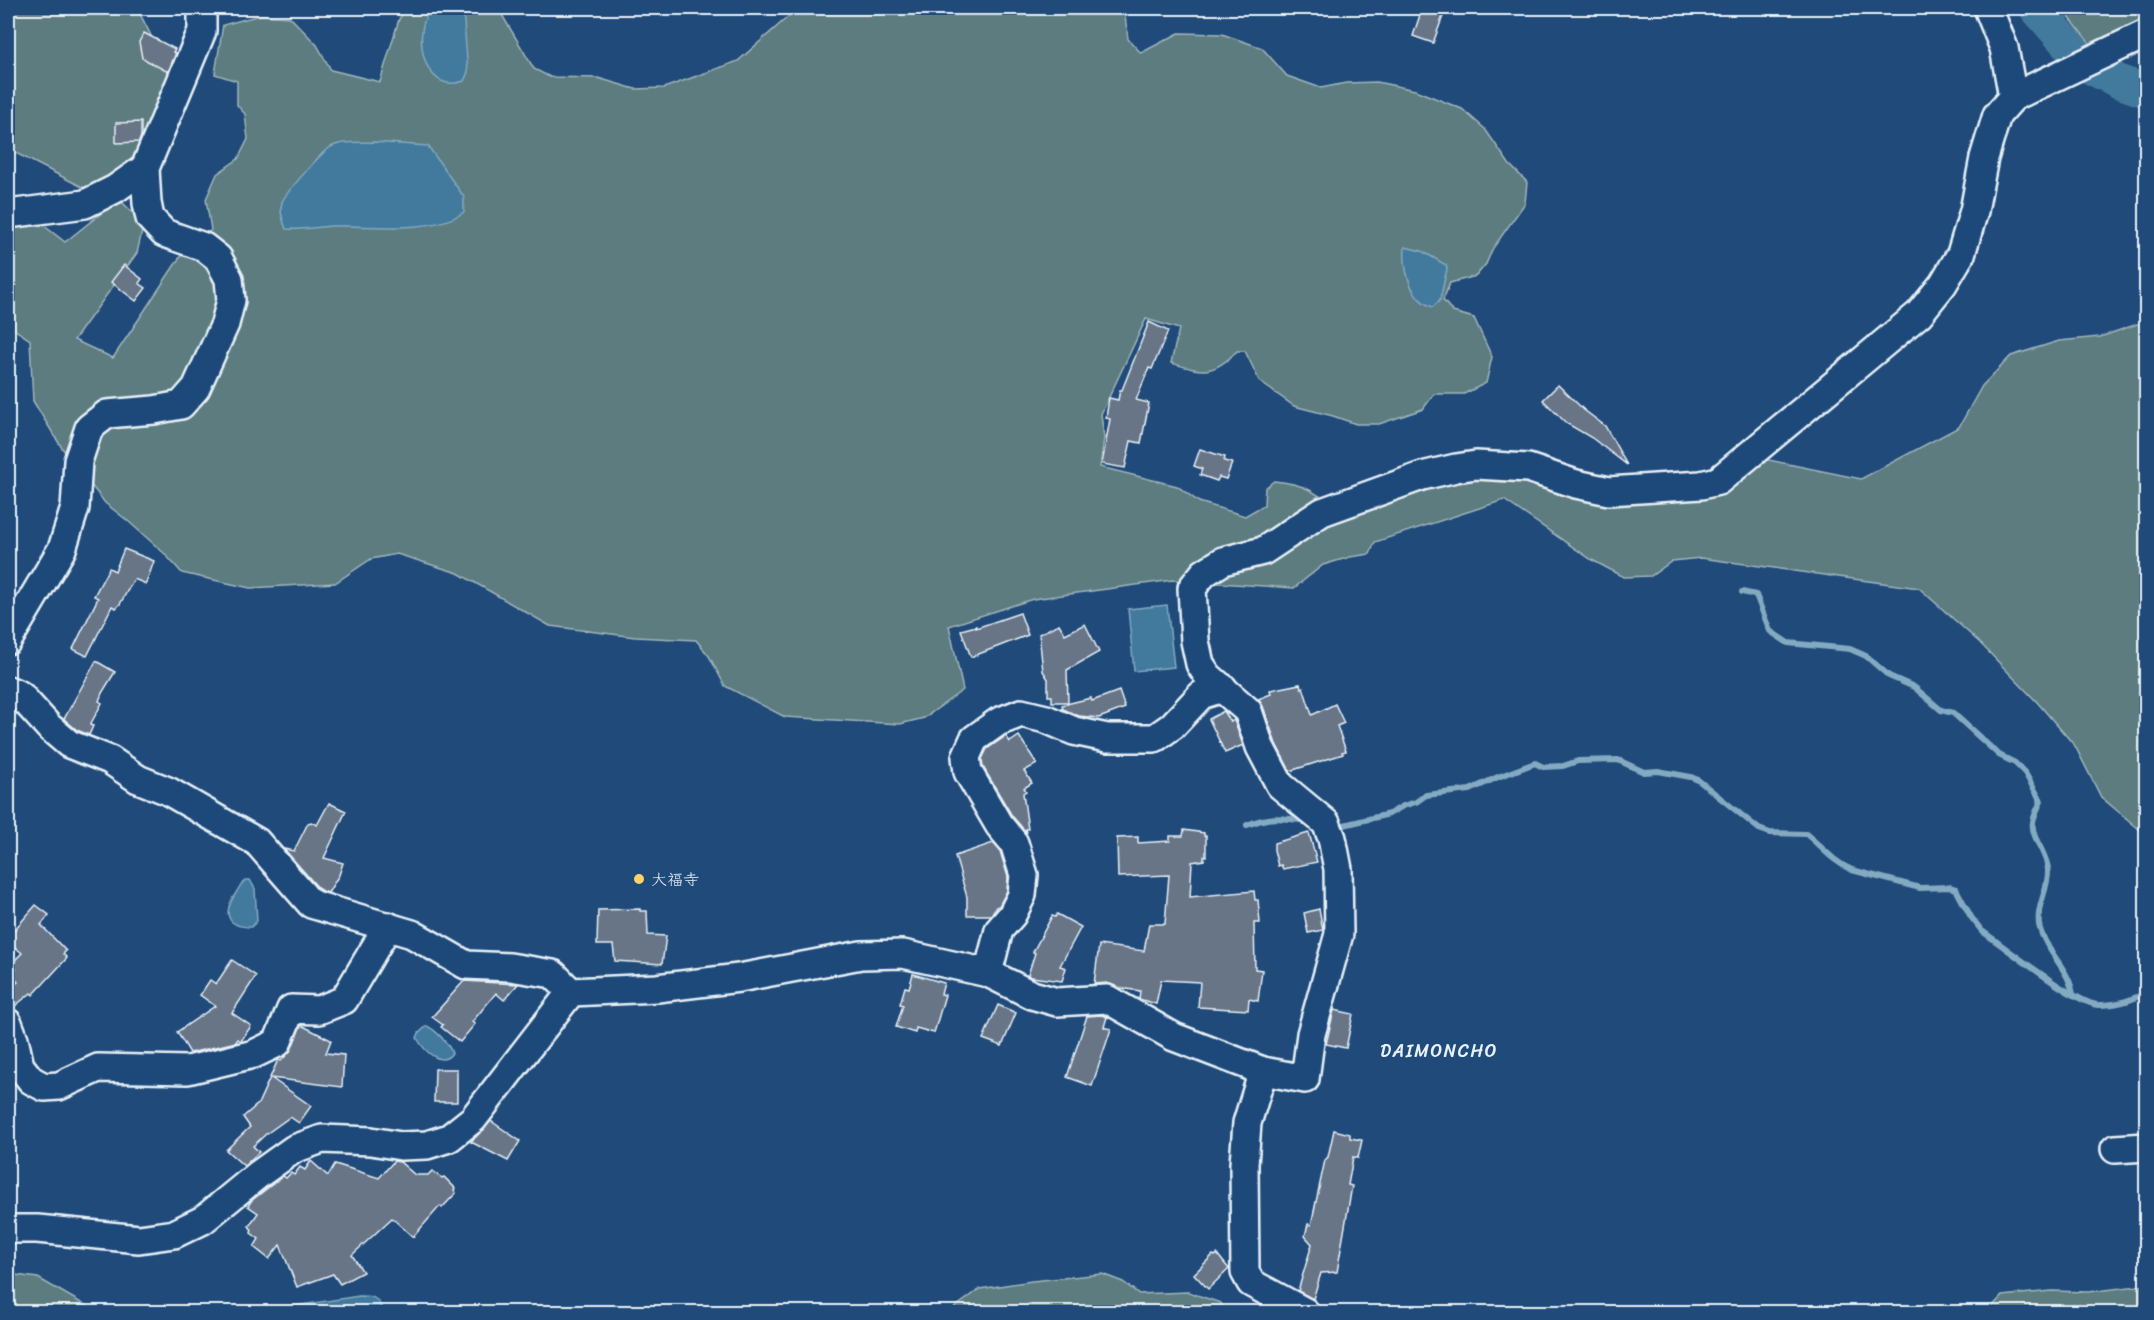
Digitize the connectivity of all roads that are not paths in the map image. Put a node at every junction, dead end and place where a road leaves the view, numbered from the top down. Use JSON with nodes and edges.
{"nodes":[{"id":1,"x":202,"y":8,"type":"edge"},
{"id":2,"x":1988,"y":8,"type":"edge"},
{"id":3,"x":2146,"y":34,"type":"edge"},
{"id":4,"x":2013,"y":97,"type":"junction"},
{"id":5,"x":145,"y":168,"type":"junction"},
{"id":6,"x":8,"y":214,"type":"edge"},
{"id":7,"x":8,"y":640,"type":"edge"},
{"id":8,"x":1223,"y":688,"type":"junction"},
{"id":9,"x":8,"y":690,"type":"edge"},
{"id":10,"x":388,"y":926,"type":"junction"},
{"id":11,"x":988,"y":973,"type":"junction"},
{"id":12,"x":571,"y":992,"type":"junction"},
{"id":13,"x":8,"y":1023,"type":"edge"},
{"id":14,"x":1263,"y":1071,"type":"junction"},
{"id":15,"x":2146,"y":1147,"type":"edge"},
{"id":16,"x":2115,"y":1149,"type":"dead end"},
{"id":17,"x":8,"y":1229,"type":"edge"},
{"id":18,"x":1305,"y":1312,"type":"edge"}],
"edges":[{"from":1,"to":5,"type":"street"},
{"from":2,"to":4,"type":"street"},
{"from":3,"to":4,"type":"street"},
{"from":4,"to":8,"type":"street"},
{"from":5,"to":6,"type":"street"},
{"from":5,"to":7,"type":"street"},
{"from":8,"to":11,"type":"street"},
{"from":8,"to":14,"type":"street"},
{"from":9,"to":10,"type":"street"},
{"from":10,"to":12,"type":"street"},
{"from":10,"to":13,"type":"street"},
{"from":11,"to":12,"type":"street"},
{"from":11,"to":14,"type":"street"},
{"from":12,"to":17,"type":"street"},
{"from":14,"to":18,"type":"street"},
{"from":15,"to":16,"type":"street"}]}
